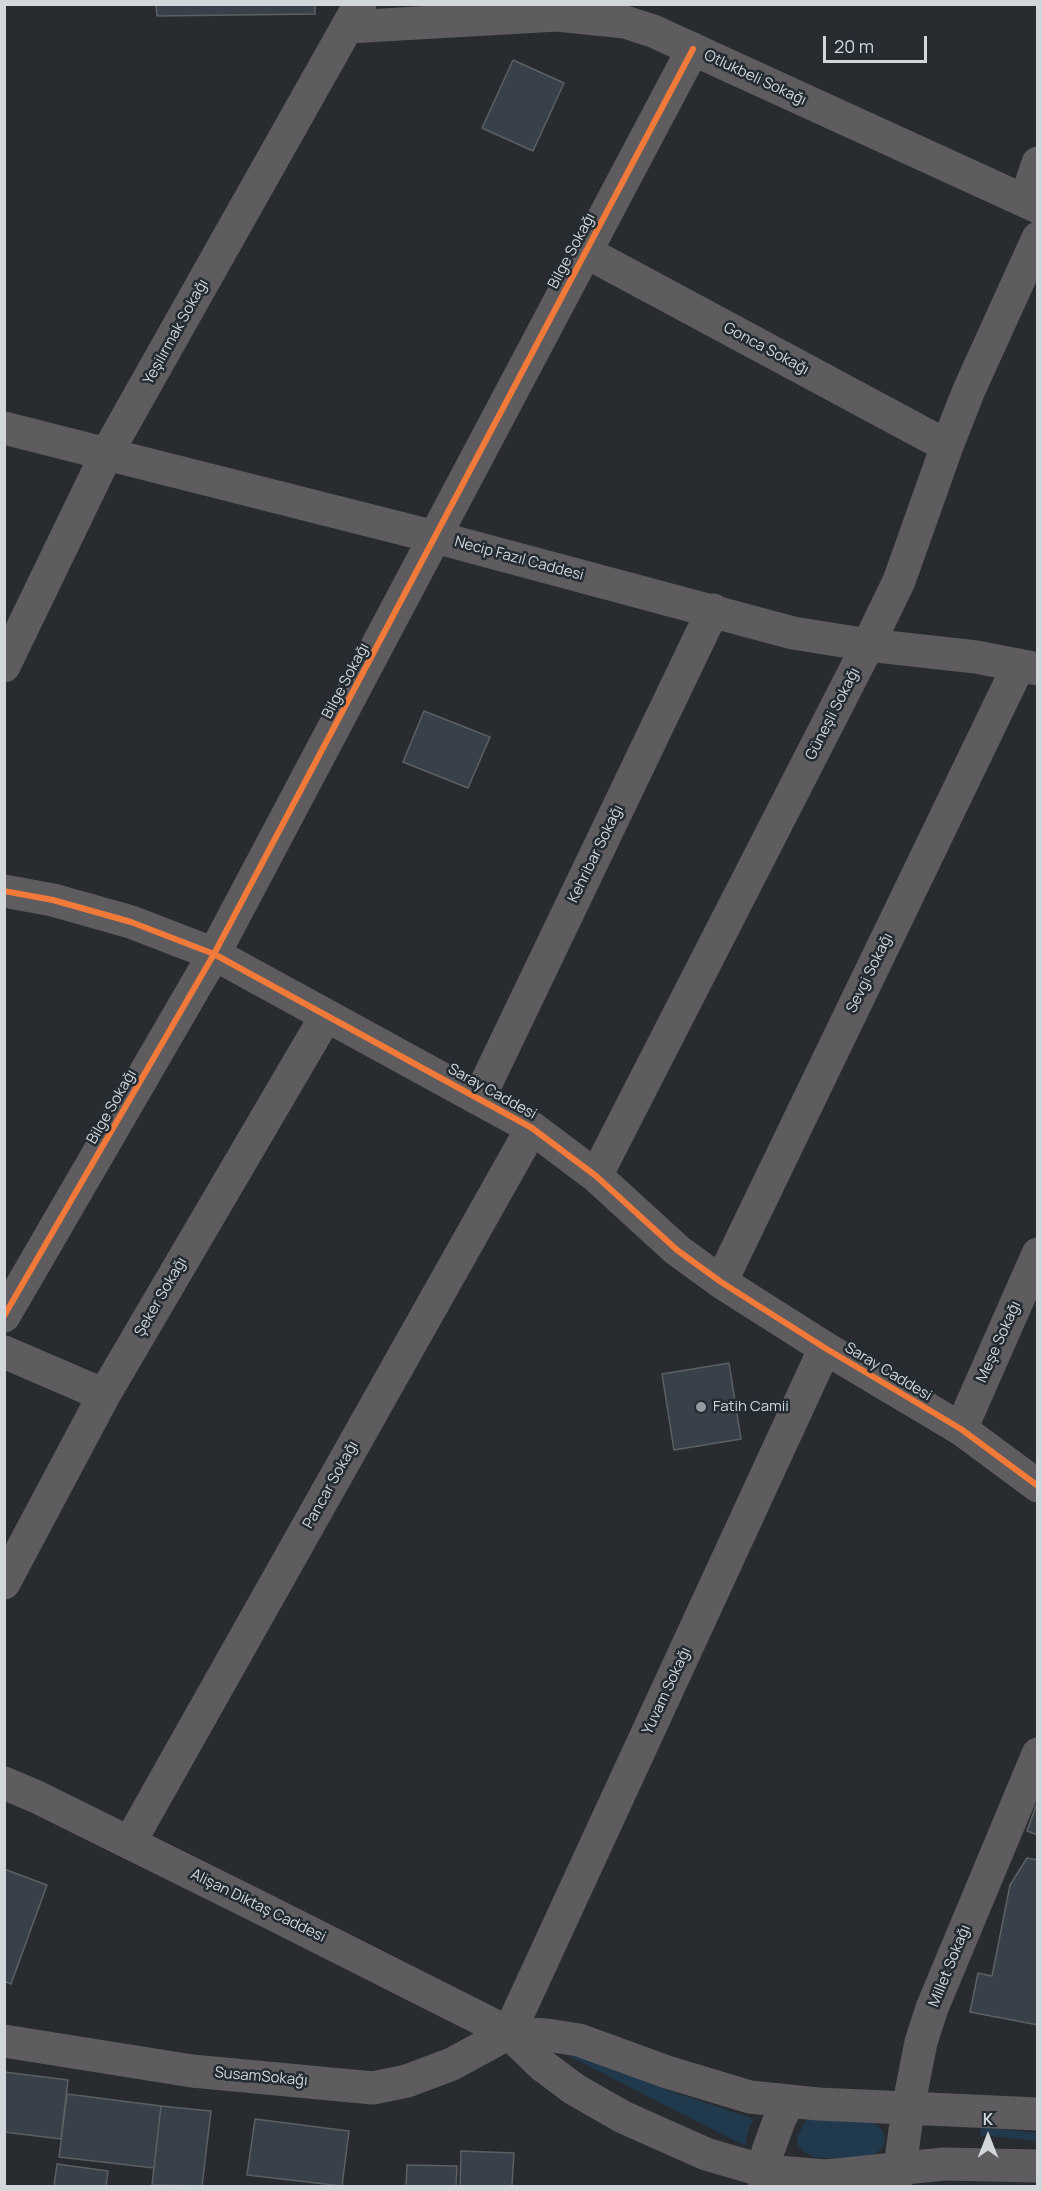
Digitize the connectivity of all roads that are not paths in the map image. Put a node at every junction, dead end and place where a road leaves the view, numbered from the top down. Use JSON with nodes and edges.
{"nodes":[{"id":1,"x":354,"y":16,"type":"edge"},
{"id":2,"x":693,"y":49,"type":"junction"},
{"id":3,"x":1038,"y":164,"type":"edge"},
{"id":4,"x":1031,"y":204,"type":"edge"},
{"id":5,"x":1038,"y":238,"type":"edge"},
{"id":6,"x":586,"y":252,"type":"junction"},
{"id":7,"x":4,"y":428,"type":"edge"},
{"id":8,"x":947,"y":446,"type":"junction"},
{"id":9,"x":107,"y":453,"type":"junction"},
{"id":10,"x":435,"y":537,"type":"junction"},
{"id":11,"x":713,"y":610,"type":"junction"},
{"id":12,"x":868,"y":645,"type":"junction"},
{"id":13,"x":4,"y":666,"type":"edge"},
{"id":14,"x":1028,"y":667,"type":"edge"},
{"id":15,"x":4,"y":891,"type":"edge"},
{"id":16,"x":214,"y":954,"type":"junction"},
{"id":17,"x":326,"y":1016,"type":"junction"},
{"id":18,"x":479,"y":1098,"type":"junction"},
{"id":19,"x":532,"y":1128,"type":"junction"},
{"id":20,"x":596,"y":1176,"type":"junction"},
{"id":21,"x":1038,"y":1254,"type":"edge"},
{"id":22,"x":721,"y":1282,"type":"junction"},
{"id":23,"x":4,"y":1316,"type":"edge"},
{"id":24,"x":825,"y":1348,"type":"junction"},
{"id":25,"x":4,"y":1352,"type":"edge"},
{"id":26,"x":104,"y":1395,"type":"junction"},
{"id":27,"x":961,"y":1429,"type":"junction"},
{"id":28,"x":1038,"y":1486,"type":"edge"},
{"id":29,"x":4,"y":1583,"type":"edge"},
{"id":30,"x":1038,"y":1754,"type":"edge"},
{"id":31,"x":4,"y":1783,"type":"edge"},
{"id":32,"x":129,"y":1842,"type":"junction"},
{"id":33,"x":509,"y":2033,"type":"junction"},
{"id":34,"x":4,"y":2041,"type":"edge"},
{"id":35,"x":790,"y":2102,"type":"junction"},
{"id":36,"x":908,"y":2108,"type":"junction"},
{"id":37,"x":1038,"y":2114,"type":"edge"},
{"id":38,"x":1038,"y":2166,"type":"edge"},
{"id":39,"x":897,"y":2177,"type":"edge"},
{"id":40,"x":765,"y":2179,"type":"edge"}],
"edges":[{"from":1,"to":2,"type":"street","name":"Otlukbeli Sokağı"},
{"from":1,"to":9,"type":"street","name":"Yeşilırmak Sokağı"},
{"from":2,"to":4,"type":"street","name":"Otlukbeli Sokağı"},
{"from":2,"to":6,"type":"street","name":"Bilge Sokağı"},
{"from":3,"to":4,"type":"street"},
{"from":5,"to":8,"type":"street","name":"Güneşli Sokağı"},
{"from":6,"to":8,"type":"street","name":"Gonca Sokağı"},
{"from":6,"to":10,"type":"street","name":"Bilge Sokağı"},
{"from":7,"to":9,"type":"street","name":"Necip Fazıl Caddesi"},
{"from":8,"to":12,"type":"street","name":"Güneşli Sokağı"},
{"from":9,"to":10,"type":"street","name":"Necip Fazıl Caddesi"},
{"from":9,"to":13,"type":"street","name":"Yeşilırmak Sokağı"},
{"from":10,"to":11,"type":"street","name":"Necip Fazıl Caddesi"},
{"from":10,"to":16,"type":"street","name":"Bilge Sokağı"},
{"from":11,"to":12,"type":"street","name":"Necip Fazıl Caddesi"},
{"from":11,"to":18,"type":"street","name":"Kehribar Sokağı"},
{"from":12,"to":14,"type":"street","name":"Necip Fazıl Caddesi"},
{"from":12,"to":20,"type":"street","name":"Güneşli Sokağı"},
{"from":14,"to":22,"type":"street","name":"Sevgi Sokağı"},
{"from":15,"to":16,"type":"street","name":"Saray Caddesi"},
{"from":16,"to":17,"type":"street","name":"Saray Caddesi"},
{"from":16,"to":23,"type":"street","name":"Bilge Sokağı"},
{"from":17,"to":18,"type":"street","name":"Saray Caddesi"},
{"from":17,"to":26,"type":"street","name":"Şeker Sokağı"},
{"from":18,"to":19,"type":"street","name":"Saray Caddesi"},
{"from":19,"to":20,"type":"street","name":"Saray Caddesi"},
{"from":19,"to":32,"type":"street","name":"Pancar Sokağı"},
{"from":20,"to":22,"type":"street","name":"Saray Caddesi"},
{"from":21,"to":27,"type":"street","name":"Meşe Sokağı"},
{"from":22,"to":24,"type":"street","name":"Saray Caddesi"},
{"from":24,"to":27,"type":"street","name":"Saray Caddesi"},
{"from":24,"to":33,"type":"street","name":"Yuvam Sokağı"},
{"from":25,"to":26,"type":"street"},
{"from":26,"to":29,"type":"street","name":"Şeker Sokağı"},
{"from":27,"to":28,"type":"street","name":"Saray Caddesi"},
{"from":30,"to":36,"type":"street","name":"Millet Sokağı"},
{"from":31,"to":32,"type":"street","name":"Alişan Diktaş Caddesi"},
{"from":32,"to":33,"type":"street","name":"Alişan Diktaş Caddesi"},
{"from":33,"to":34,"type":"street","name":"SusamSokağı"},
{"from":33,"to":35,"type":"street","name":"Alişan Diktaş Caddesi"},
{"from":33,"to":40,"type":"street","name":"Alişan Diktaş Caddesi"},
{"from":35,"to":36,"type":"street","name":"Alişan Diktaş Caddesi"},
{"from":35,"to":40,"type":"street"},
{"from":36,"to":37,"type":"street","name":"Alişan Diktaş Caddesi"},
{"from":36,"to":39,"type":"street","name":"Millet Sokağı"},
{"from":38,"to":39,"type":"street","name":"Alişan Diktaş Caddesi"},
{"from":39,"to":40,"type":"street","name":"Alişan Diktaş Caddesi"}]}
